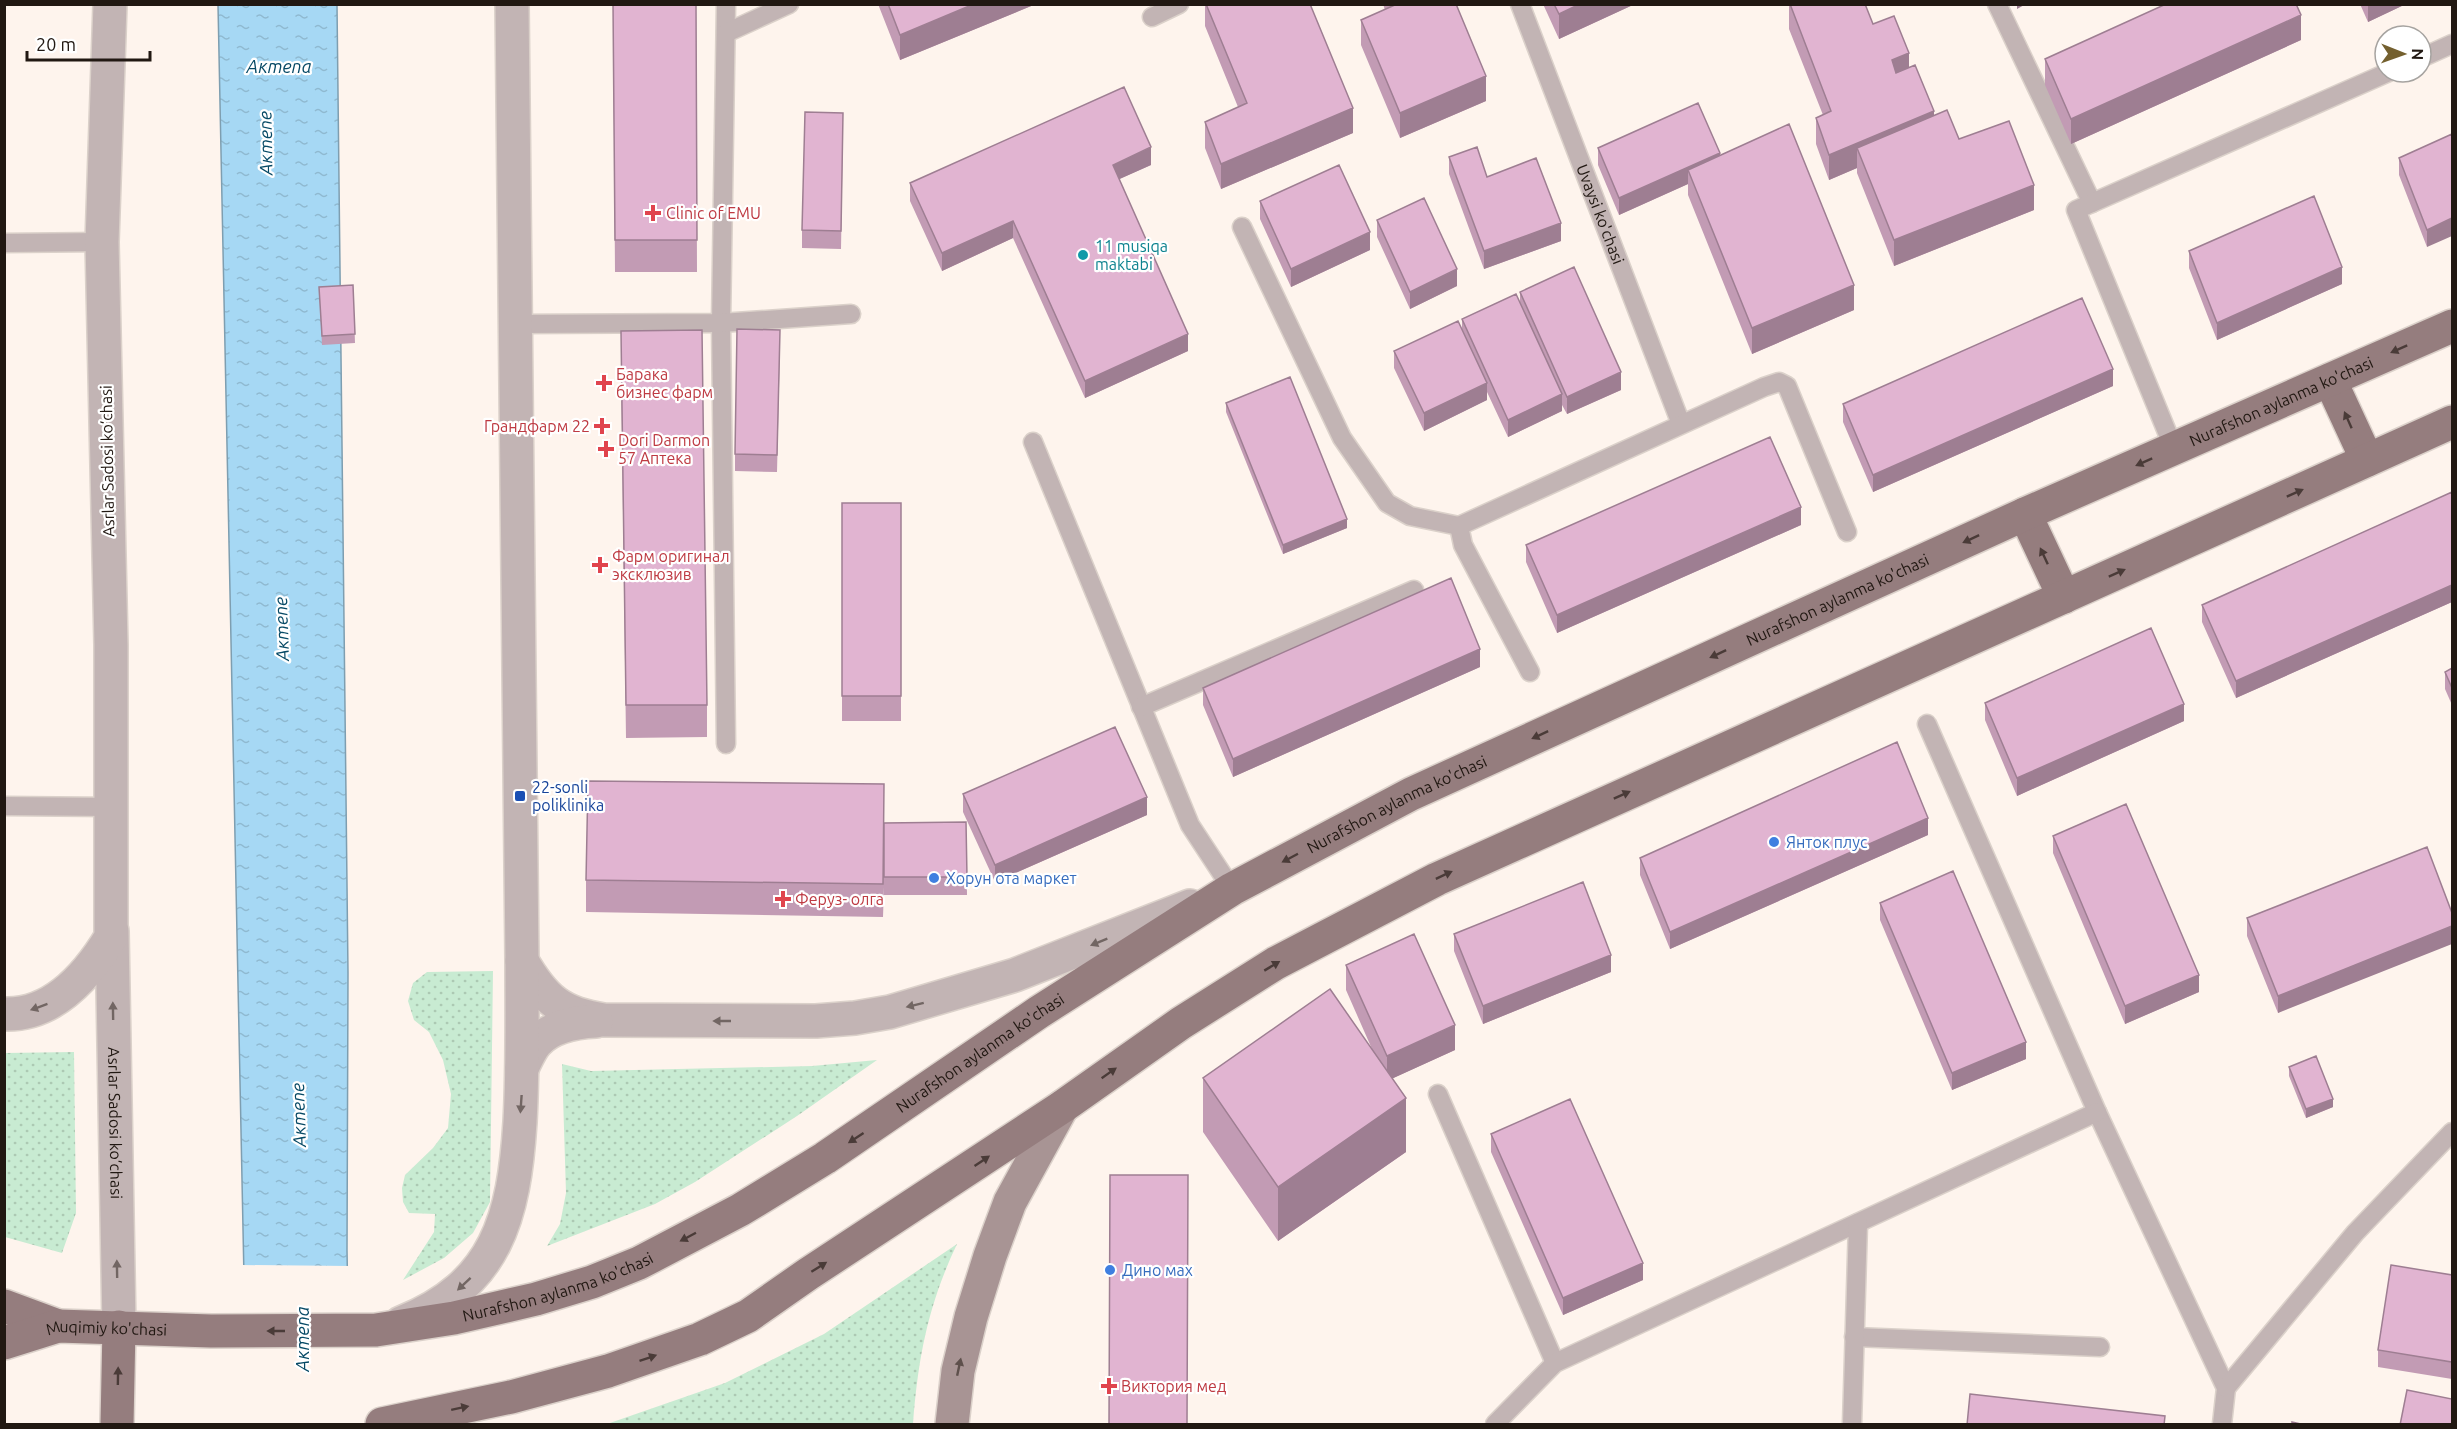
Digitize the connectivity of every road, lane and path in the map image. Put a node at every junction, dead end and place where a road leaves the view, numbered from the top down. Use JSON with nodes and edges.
{"nodes":[{"id":1,"x":110,"y":4,"type":"edge"},
{"id":2,"x":512,"y":4,"type":"edge"},
{"id":3,"x":726,"y":4,"type":"edge"},
{"id":4,"x":789,"y":4,"type":"edge"},
{"id":5,"x":1179,"y":4,"type":"edge"},
{"id":6,"x":1520,"y":4,"type":"edge"},
{"id":7,"x":1997,"y":4,"type":"edge"},
{"id":8,"x":1152,"y":17,"type":"dead end"},
{"id":9,"x":726,"y":33,"type":"junction"},
{"id":10,"x":2452,"y":44,"type":"edge"},
{"id":11,"x":2433,"y":53,"type":"edge"},
{"id":12,"x":2373,"y":79,"type":"edge"},
{"id":13,"x":2092,"y":203,"type":"junction"},
{"id":14,"x":1242,"y":227,"type":"dead end"},
{"id":15,"x":102,"y":242,"type":"junction"},
{"id":16,"x":4,"y":243,"type":"edge"},
{"id":17,"x":851,"y":314,"type":"dead end"},
{"id":18,"x":721,"y":323,"type":"junction"},
{"id":19,"x":516,"y":324,"type":"junction"},
{"id":20,"x":2452,"y":326,"type":"edge"},
{"id":21,"x":2330,"y":380,"type":"junction"},
{"id":22,"x":2452,"y":422,"type":"edge"},
{"id":23,"x":1681,"y":424,"type":"junction"},
{"id":24,"x":1033,"y":442,"type":"dead end"},
{"id":25,"x":2174,"y":449,"type":"junction"},
{"id":26,"x":2367,"y":460,"type":"junction"},
{"id":27,"x":2025,"y":514,"type":"junction"},
{"id":28,"x":1459,"y":526,"type":"junction"},
{"id":29,"x":1846,"y":532,"type":"dead end"},
{"id":30,"x":1414,"y":590,"type":"dead end"},
{"id":31,"x":2064,"y":597,"type":"junction"},
{"id":32,"x":1530,"y":672,"type":"dead end"},
{"id":33,"x":1142,"y":707,"type":"junction"},
{"id":34,"x":1927,"y":724,"type":"dead end"},
{"id":35,"x":726,"y":744,"type":"dead end"},
{"id":36,"x":4,"y":806,"type":"edge"},
{"id":37,"x":111,"y":807,"type":"junction"},
{"id":38,"x":1232,"y":890,"type":"junction"},
{"id":39,"x":111,"y":918,"type":"junction"},
{"id":40,"x":522,"y":962,"type":"junction"},
{"id":41,"x":4,"y":1014,"type":"edge"},
{"id":42,"x":604,"y":1020,"type":"junction"},
{"id":43,"x":522,"y":1068,"type":"junction"},
{"id":44,"x":1438,"y":1094,"type":"dead end"},
{"id":45,"x":1062,"y":1107,"type":"junction"},
{"id":46,"x":2097,"y":1112,"type":"junction"},
{"id":47,"x":2452,"y":1132,"type":"edge"},
{"id":48,"x":1858,"y":1223,"type":"junction"},
{"id":49,"x":4,"y":1306,"type":"edge"},
{"id":50,"x":58,"y":1326,"type":"junction"},
{"id":51,"x":118,"y":1328,"type":"junction"},
{"id":52,"x":376,"y":1330,"type":"junction"},
{"id":53,"x":211,"y":1331,"type":"joint"},
{"id":54,"x":1854,"y":1337,"type":"junction"},
{"id":55,"x":4,"y":1343,"type":"edge"},
{"id":56,"x":2100,"y":1347,"type":"dead end"},
{"id":57,"x":1556,"y":1363,"type":"junction"},
{"id":58,"x":2226,"y":1388,"type":"junction"},
{"id":59,"x":1851,"y":1424,"type":"edge"},
{"id":60,"x":117,"y":1425,"type":"edge"},
{"id":61,"x":382,"y":1425,"type":"edge"},
{"id":62,"x":952,"y":1425,"type":"edge"},
{"id":63,"x":1495,"y":1425,"type":"edge"},
{"id":64,"x":2222,"y":1425,"type":"edge"}],
"edges":[{"from":1,"to":15,"type":"street","name":"Asrlar Sadosi ko‘chasi"},
{"from":2,"to":19,"type":"street"},
{"from":3,"to":9,"type":"lane"},
{"from":4,"to":9,"type":"lane"},
{"from":5,"to":8,"type":"lane"},
{"from":6,"to":23,"type":"lane","name":"Uvaysi ko'chasi"},
{"from":7,"to":13,"type":"lane"},
{"from":9,"to":18,"type":"lane"},
{"from":10,"to":11,"type":"lane"},
{"from":12,"to":13,"type":"lane"},
{"from":13,"to":25,"type":"lane"},
{"from":14,"to":28,"type":"lane"},
{"from":15,"to":16,"type":"lane"},
{"from":15,"to":37,"type":"street","name":"Asrlar Sadosi ko‘chasi"},
{"from":17,"to":18,"type":"lane"},
{"from":18,"to":19,"type":"lane"},
{"from":18,"to":35,"type":"lane"},
{"from":19,"to":40,"type":"street"},
{"from":20,"to":21,"type":"main road","name":"Nurafshon aylanma ko'chasi","one_way":true},
{"from":21,"to":25,"type":"main road","name":"Nurafshon aylanma ko'chasi"},
{"from":26,"to":21,"type":"main road","one_way":true},
{"from":22,"to":26,"type":"main road"},
{"from":23,"to":28,"type":"lane"},
{"from":23,"to":29,"type":"lane"},
{"from":24,"to":33,"type":"lane"},
{"from":25,"to":27,"type":"main road","name":"Nurafshon aylanma ko'chasi","one_way":true},
{"from":31,"to":26,"type":"main road","one_way":true},
{"from":31,"to":27,"type":"main road","one_way":true},
{"from":27,"to":38,"type":"main road","name":"Nurafshon aylanma ko'chasi","one_way":true},
{"from":28,"to":32,"type":"lane"},
{"from":30,"to":33,"type":"lane"},
{"from":45,"to":31,"type":"main road","one_way":true},
{"from":33,"to":38,"type":"lane"},
{"from":34,"to":46,"type":"lane"},
{"from":36,"to":37,"type":"lane"},
{"from":37,"to":39,"type":"street","name":"Asrlar Sadosi ko‘chasi"},
{"from":38,"to":42,"type":"street","one_way":true},
{"from":38,"to":52,"type":"main road","name":"Nurafshon aylanma ko'chasi","one_way":true},
{"from":39,"to":41,"type":"street","name":"Asrlar Sadosi ko‘chasi","one_way":true},
{"from":51,"to":39,"type":"street","name":"Asrlar Sadosi ko‘chasi","one_way":true},
{"from":40,"to":42,"type":"street"},
{"from":40,"to":43,"type":"street"},
{"from":42,"to":43,"type":"street"},
{"from":43,"to":52,"type":"street","one_way":true},
{"from":44,"to":57,"type":"lane"},
{"from":61,"to":45,"type":"main road","one_way":true},
{"from":62,"to":45,"type":"main road","one_way":true},
{"from":46,"to":48,"type":"lane"},
{"from":46,"to":58,"type":"lane"},
{"from":47,"to":58,"type":"lane"},
{"from":48,"to":54,"type":"lane"},
{"from":48,"to":57,"type":"lane"},
{"from":49,"to":50,"type":"main road"},
{"from":50,"to":51,"type":"main road","name":"Muqimiy ko'chasi"},
{"from":50,"to":55,"type":"main road","name":"Muqimiy ko'chasi"},
{"from":51,"to":53,"type":"main road","name":"Muqimiy ko'chasi"},
{"from":60,"to":51,"type":"main road","one_way":true},
{"from":52,"to":53,"type":"main road","name":"Nurafshon aylanma ko'chasi","one_way":true},
{"from":54,"to":56,"type":"lane"},
{"from":54,"to":59,"type":"lane"},
{"from":57,"to":63,"type":"lane"},
{"from":58,"to":64,"type":"lane"}]}
